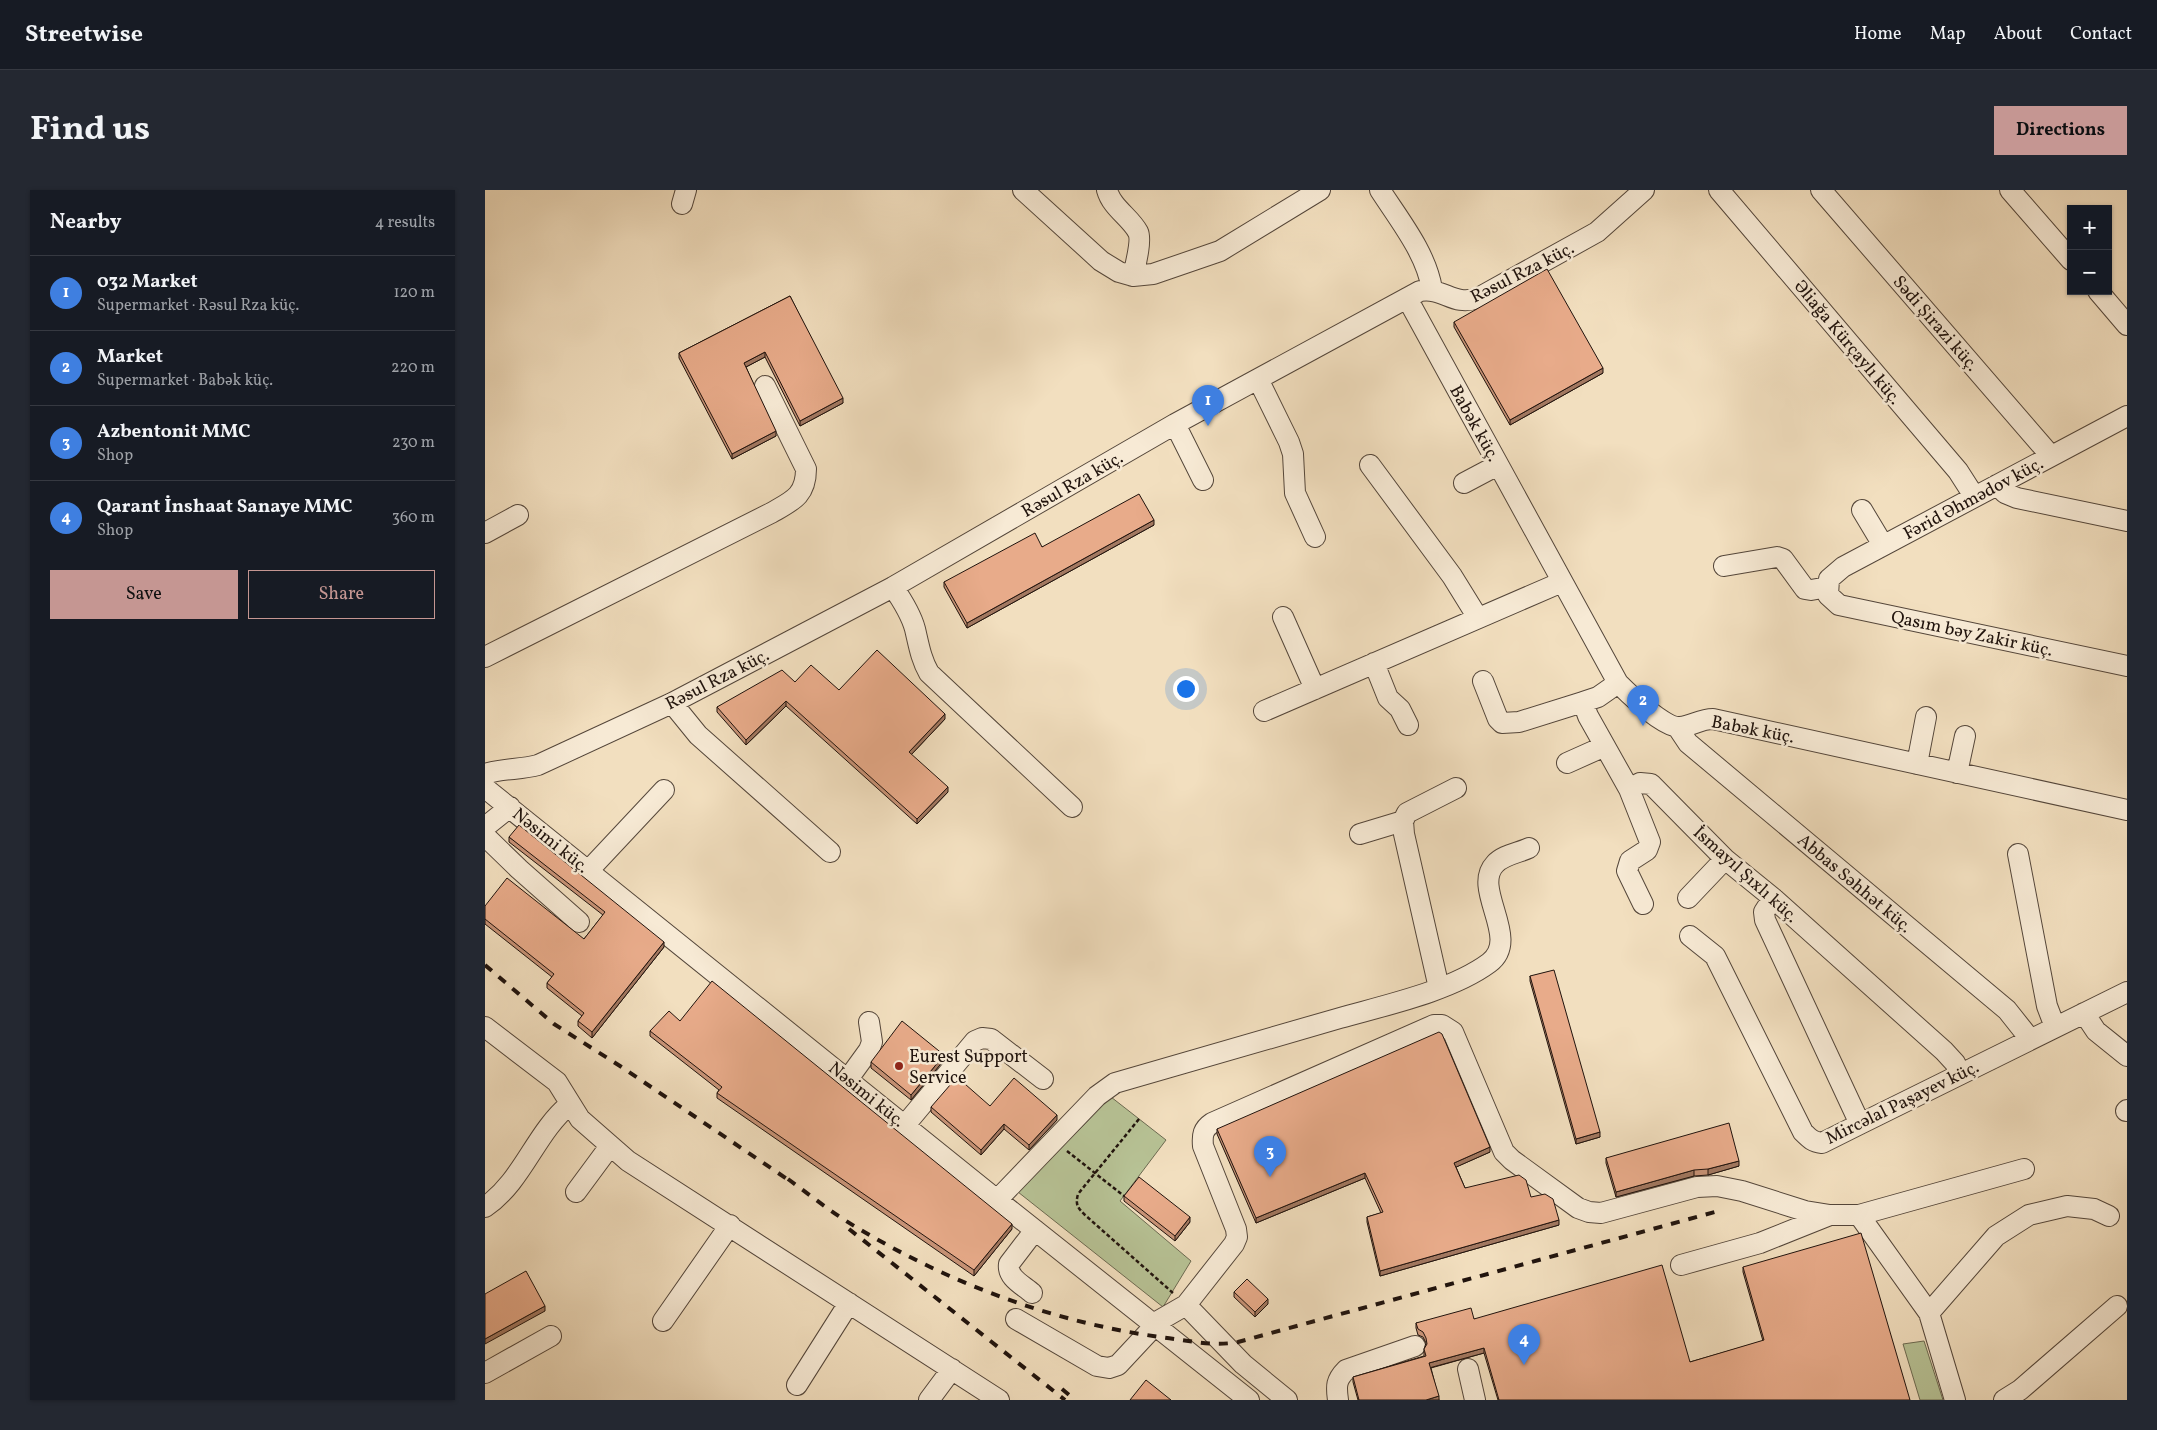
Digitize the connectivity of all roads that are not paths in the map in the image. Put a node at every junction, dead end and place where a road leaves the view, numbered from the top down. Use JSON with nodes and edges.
{"nodes":[{"id":1,"x":1023,"y":190,"type":"edge"},
{"id":2,"x":1107,"y":190,"type":"edge"},
{"id":3,"x":1320,"y":190,"type":"edge"},
{"id":4,"x":1380,"y":190,"type":"edge"},
{"id":5,"x":1644,"y":190,"type":"edge"},
{"id":6,"x":1719,"y":190,"type":"edge"},
{"id":7,"x":1821,"y":190,"type":"edge"},
{"id":8,"x":2010,"y":190,"type":"edge"},
{"id":9,"x":2067,"y":255,"type":"edge"},
{"id":10,"x":1133,"y":276,"type":"junction"},
{"id":11,"x":1432,"y":289,"type":"junction"},
{"id":12,"x":2101,"y":295,"type":"edge"},
{"id":13,"x":1407,"y":298,"type":"junction"},
{"id":14,"x":2127,"y":325,"type":"edge"},
{"id":15,"x":1258,"y":379,"type":"junction"},
{"id":16,"x":765,"y":386,"type":"dead end"},
{"id":17,"x":2127,"y":416,"type":"edge"},
{"id":18,"x":1175,"y":424,"type":"junction"},
{"id":19,"x":2051,"y":456,"type":"junction"},
{"id":20,"x":1369,"y":465,"type":"dead end"},
{"id":21,"x":1498,"y":465,"type":"junction"},
{"id":22,"x":1203,"y":480,"type":"dead end"},
{"id":23,"x":1464,"y":483,"type":"dead end"},
{"id":24,"x":1997,"y":485,"type":"junction"},
{"id":25,"x":1974,"y":496,"type":"junction"},
{"id":26,"x":1862,"y":510,"type":"dead end"},
{"id":27,"x":518,"y":515,"type":"dead end"},
{"id":28,"x":2127,"y":521,"type":"edge"},
{"id":29,"x":485,"y":533,"type":"edge"},
{"id":30,"x":1315,"y":537,"type":"dead end"},
{"id":31,"x":1883,"y":545,"type":"junction"},
{"id":32,"x":1724,"y":566,"type":"dead end"},
{"id":33,"x":1562,"y":582,"type":"junction"},
{"id":34,"x":893,"y":587,"type":"junction"},
{"id":35,"x":1828,"y":587,"type":"junction"},
{"id":36,"x":1283,"y":617,"type":"dead end"},
{"id":37,"x":1478,"y":618,"type":"junction"},
{"id":38,"x":485,"y":657,"type":"edge"},
{"id":39,"x":1374,"y":663,"type":"junction"},
{"id":40,"x":2127,"y":666,"type":"edge"},
{"id":41,"x":1483,"y":681,"type":"dead end"},
{"id":42,"x":1618,"y":683,"type":"junction"},
{"id":43,"x":1315,"y":689,"type":"junction"},
{"id":44,"x":672,"y":702,"type":"junction"},
{"id":45,"x":1583,"y":702,"type":"junction"},
{"id":46,"x":1264,"y":712,"type":"dead end"},
{"id":47,"x":1926,"y":717,"type":"dead end"},
{"id":48,"x":1408,"y":725,"type":"dead end"},
{"id":49,"x":1678,"y":728,"type":"junction"},
{"id":50,"x":1965,"y":736,"type":"dead end"},
{"id":51,"x":1605,"y":746,"type":"junction"},
{"id":52,"x":1567,"y":763,"type":"dead end"},
{"id":53,"x":1917,"y":764,"type":"junction"},
{"id":54,"x":1957,"y":773,"type":"junction"},
{"id":55,"x":485,"y":774,"type":"edge"},
{"id":56,"x":485,"y":788,"type":"edge"},
{"id":57,"x":1456,"y":788,"type":"dead end"},
{"id":58,"x":1629,"y":789,"type":"junction"},
{"id":59,"x":664,"y":790,"type":"dead end"},
{"id":60,"x":510,"y":807,"type":"junction"},
{"id":61,"x":1072,"y":807,"type":"dead end"},
{"id":62,"x":2127,"y":810,"type":"edge"},
{"id":63,"x":1403,"y":821,"type":"junction"},
{"id":64,"x":485,"y":827,"type":"edge"},
{"id":65,"x":1360,"y":834,"type":"dead end"},
{"id":66,"x":485,"y":836,"type":"edge"},
{"id":67,"x":1529,"y":848,"type":"dead end"},
{"id":68,"x":829,"y":852,"type":"dead end"},
{"id":69,"x":2019,"y":854,"type":"dead end"},
{"id":70,"x":1725,"y":858,"type":"junction"},
{"id":71,"x":589,"y":870,"type":"junction"},
{"id":72,"x":1689,"y":898,"type":"dead end"},
{"id":73,"x":1773,"y":898,"type":"junction"},
{"id":74,"x":1643,"y":904,"type":"dead end"},
{"id":75,"x":579,"y":922,"type":"dead end"},
{"id":76,"x":1690,"y":936,"type":"dead end"},
{"id":77,"x":1439,"y":988,"type":"junction"},
{"id":78,"x":2127,"y":992,"type":"edge"},
{"id":79,"x":2084,"y":1013,"type":"junction"},
{"id":80,"x":869,"y":1022,"type":"dead end"},
{"id":81,"x":2055,"y":1026,"type":"junction"},
{"id":82,"x":485,"y":1027,"type":"edge"},
{"id":83,"x":2030,"y":1039,"type":"junction"},
{"id":84,"x":2127,"y":1056,"type":"edge"},
{"id":85,"x":1960,"y":1074,"type":"junction"},
{"id":86,"x":847,"y":1079,"type":"junction"},
{"id":87,"x":1043,"y":1079,"type":"dead end"},
{"id":88,"x":570,"y":1104,"type":"junction"},
{"id":89,"x":1860,"y":1124,"type":"junction"},
{"id":90,"x":905,"y":1125,"type":"junction"},
{"id":91,"x":610,"y":1146,"type":"junction"},
{"id":92,"x":2024,"y":1169,"type":"dead end"},
{"id":93,"x":576,"y":1192,"type":"dead end"},
{"id":94,"x":997,"y":1200,"type":"junction"},
{"id":95,"x":485,"y":1207,"type":"edge"},
{"id":96,"x":1829,"y":1215,"type":"junction"},
{"id":97,"x":1859,"y":1215,"type":"junction"},
{"id":98,"x":2109,"y":1216,"type":"dead end"},
{"id":99,"x":730,"y":1224,"type":"junction"},
{"id":100,"x":1035,"y":1230,"type":"junction"},
{"id":101,"x":1681,"y":1265,"type":"dead end"},
{"id":102,"x":1032,"y":1293,"type":"dead end"},
{"id":103,"x":849,"y":1303,"type":"junction"},
{"id":104,"x":1186,"y":1305,"type":"junction"},
{"id":105,"x":2117,"y":1306,"type":"dead end"},
{"id":106,"x":1929,"y":1313,"type":"junction"},
{"id":107,"x":1016,"y":1319,"type":"dead end"},
{"id":108,"x":663,"y":1321,"type":"dead end"},
{"id":109,"x":1156,"y":1324,"type":"junction"},
{"id":110,"x":551,"y":1336,"type":"dead end"},
{"id":111,"x":1415,"y":1346,"type":"dead end"},
{"id":112,"x":952,"y":1369,"type":"junction"},
{"id":113,"x":1467,"y":1369,"type":"dead end"},
{"id":114,"x":485,"y":1373,"type":"edge"},
{"id":115,"x":797,"y":1384,"type":"dead end"},
{"id":116,"x":929,"y":1400,"type":"edge"},
{"id":117,"x":999,"y":1400,"type":"edge"},
{"id":118,"x":1249,"y":1400,"type":"edge"},
{"id":119,"x":1287,"y":1400,"type":"edge"},
{"id":120,"x":1339,"y":1400,"type":"edge"},
{"id":121,"x":1475,"y":1400,"type":"edge"},
{"id":122,"x":1955,"y":1400,"type":"edge"},
{"id":123,"x":2003,"y":1400,"type":"edge"}],
"edges":[{"from":1,"to":10,"type":"street"},
{"from":2,"to":10,"type":"street"},
{"from":3,"to":10,"type":"street"},
{"from":4,"to":11,"type":"street"},
{"from":5,"to":11,"type":"street","name":"Rəsul Rza küç."},
{"from":6,"to":25,"type":"street","name":"Əliağa Kürçaylı küç."},
{"from":7,"to":19,"type":"street","name":"Sədi Şirazi küç."},
{"from":8,"to":9,"type":"street"},
{"from":11,"to":13,"type":"street","name":"Rəsul Rza küç."},
{"from":12,"to":14,"type":"street"},
{"from":13,"to":15,"type":"street","name":"Rəsul Rza küç."},
{"from":13,"to":21,"type":"street","name":"Babək küç."},
{"from":15,"to":18,"type":"street","name":"Rəsul Rza küç."},
{"from":15,"to":30,"type":"street"},
{"from":16,"to":38,"type":"street"},
{"from":17,"to":19,"type":"street","name":"Fərid Əhmədov küç."},
{"from":18,"to":22,"type":"street"},
{"from":18,"to":34,"type":"street","name":"Rəsul Rza küç."},
{"from":19,"to":24,"type":"street","name":"Fərid Əhmədov küç."},
{"from":20,"to":37,"type":"street"},
{"from":21,"to":23,"type":"street"},
{"from":21,"to":33,"type":"street","name":"Babək küç."},
{"from":24,"to":25,"type":"street","name":"Fərid Əhmədov küç."},
{"from":24,"to":28,"type":"street"},
{"from":25,"to":31,"type":"street","name":"Fərid Əhmədov küç."},
{"from":26,"to":31,"type":"street"},
{"from":27,"to":29,"type":"street"},
{"from":31,"to":35,"type":"street","name":"Fərid Əhmədov küç."},
{"from":32,"to":35,"type":"street"},
{"from":33,"to":37,"type":"street"},
{"from":33,"to":42,"type":"street","name":"Babək küç."},
{"from":34,"to":44,"type":"street","name":"Rəsul Rza küç."},
{"from":34,"to":61,"type":"street"},
{"from":35,"to":40,"type":"street","name":"Qasım bəy Zakir küç."},
{"from":36,"to":43,"type":"street"},
{"from":37,"to":39,"type":"street"},
{"from":39,"to":43,"type":"street"},
{"from":39,"to":48,"type":"street"},
{"from":41,"to":45,"type":"street"},
{"from":42,"to":45,"type":"street"},
{"from":42,"to":49,"type":"street","name":"Babək küç."},
{"from":43,"to":46,"type":"street"},
{"from":44,"to":55,"type":"street","name":"Rəsul Rza küç."},
{"from":44,"to":68,"type":"street"},
{"from":45,"to":51,"type":"street"},
{"from":47,"to":53,"type":"street"},
{"from":49,"to":53,"type":"street","name":"Babək küç."},
{"from":49,"to":83,"type":"street","name":"Abbas Səhhət küç."},
{"from":50,"to":54,"type":"street"},
{"from":51,"to":52,"type":"street"},
{"from":51,"to":58,"type":"street"},
{"from":53,"to":54,"type":"street","name":"Babək küç."},
{"from":54,"to":62,"type":"street","name":"Babək küç."},
{"from":56,"to":60,"type":"street","name":"Nəsimi küç."},
{"from":57,"to":63,"type":"street"},
{"from":58,"to":70,"type":"street","name":"İsmayıl Şıxlı küç."},
{"from":58,"to":74,"type":"street"},
{"from":59,"to":71,"type":"street"},
{"from":60,"to":64,"type":"street"},
{"from":60,"to":71,"type":"street","name":"Nəsimi küç."},
{"from":63,"to":65,"type":"street"},
{"from":63,"to":77,"type":"street"},
{"from":66,"to":75,"type":"street"},
{"from":67,"to":77,"type":"street"},
{"from":69,"to":81,"type":"street"},
{"from":70,"to":72,"type":"street"},
{"from":70,"to":73,"type":"street","name":"İsmayıl Şıxlı küç."},
{"from":71,"to":86,"type":"street","name":"Nəsimi küç."},
{"from":73,"to":85,"type":"street","name":"İsmayıl Şıxlı küç."},
{"from":73,"to":89,"type":"street"},
{"from":76,"to":89,"type":"street","name":"Mircəlal Paşayev küç."},
{"from":77,"to":94,"type":"street"},
{"from":78,"to":79,"type":"street","name":"Mircəlal Paşayev küç."},
{"from":79,"to":81,"type":"street","name":"Mircəlal Paşayev küç."},
{"from":79,"to":84,"type":"street"},
{"from":80,"to":86,"type":"street"},
{"from":81,"to":83,"type":"street","name":"Mircəlal Paşayev küç."},
{"from":82,"to":88,"type":"street"},
{"from":83,"to":85,"type":"street","name":"Mircəlal Paşayev küç."},
{"from":85,"to":89,"type":"street","name":"Mircəlal Paşayev küç."},
{"from":86,"to":90,"type":"street","name":"Nəsimi küç."},
{"from":87,"to":90,"type":"street"},
{"from":88,"to":91,"type":"street"},
{"from":88,"to":95,"type":"street"},
{"from":90,"to":94,"type":"street","name":"Nəsimi küç."},
{"from":91,"to":93,"type":"street"},
{"from":91,"to":99,"type":"street"},
{"from":92,"to":97,"type":"street"},
{"from":94,"to":100,"type":"street","name":"Nəsimi küç."},
{"from":96,"to":97,"type":"street"},
{"from":96,"to":101,"type":"street"},
{"from":96,"to":104,"type":"street"},
{"from":97,"to":106,"type":"street"},
{"from":98,"to":106,"type":"street"},
{"from":99,"to":103,"type":"street"},
{"from":99,"to":108,"type":"street"},
{"from":100,"to":102,"type":"street"},
{"from":100,"to":109,"type":"street","name":"Nəsimi küç."},
{"from":103,"to":112,"type":"street"},
{"from":103,"to":115,"type":"street"},
{"from":104,"to":109,"type":"street"},
{"from":104,"to":119,"type":"street"},
{"from":105,"to":123,"type":"street"},
{"from":106,"to":122,"type":"street"},
{"from":107,"to":109,"type":"street"},
{"from":109,"to":118,"type":"street","name":"Nəsimi küç."},
{"from":110,"to":114,"type":"street"},
{"from":111,"to":120,"type":"street"},
{"from":112,"to":116,"type":"street"},
{"from":112,"to":117,"type":"street"},
{"from":113,"to":121,"type":"street"}]}
